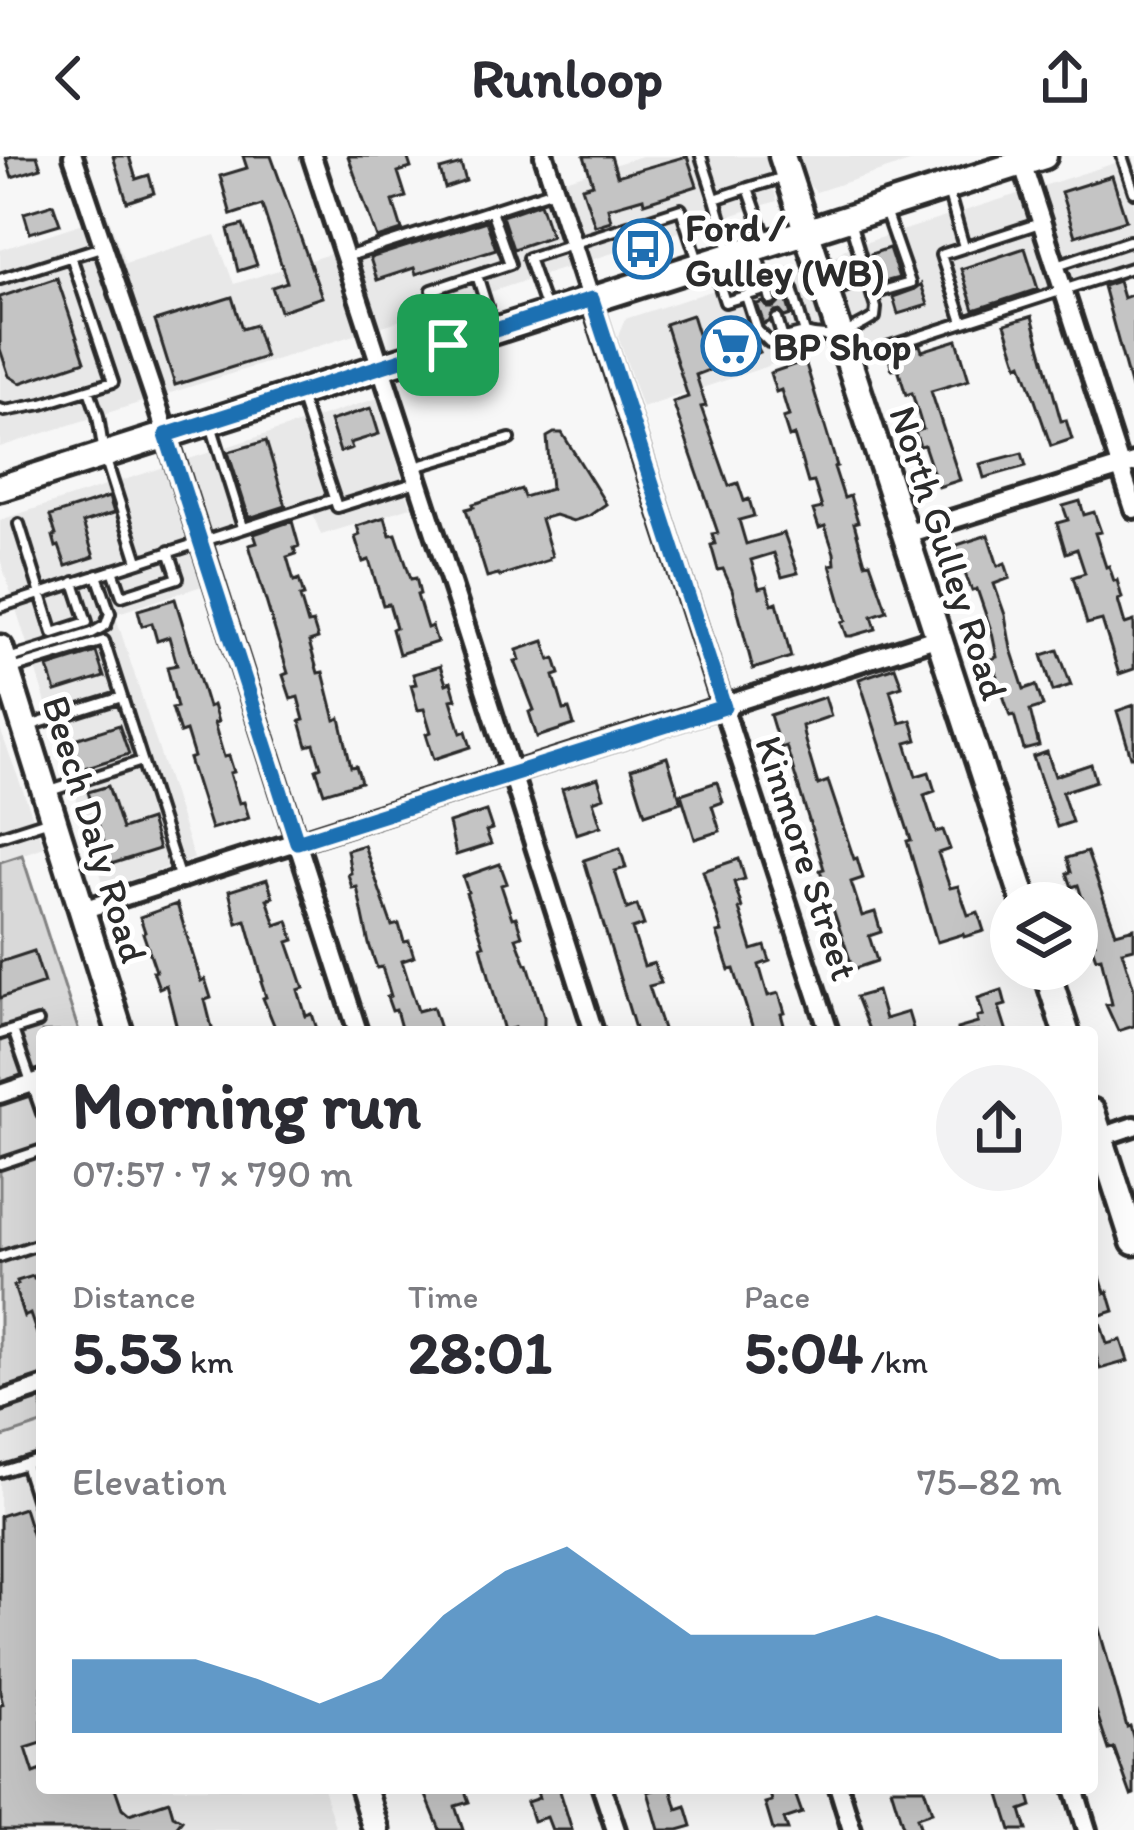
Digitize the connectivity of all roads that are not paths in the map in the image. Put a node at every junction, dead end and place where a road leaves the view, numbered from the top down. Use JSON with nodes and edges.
{"nodes":[{"id":1,"x":73,"y":156,"type":"edge"},
{"id":2,"x":312,"y":156,"type":"edge"},
{"id":3,"x":544,"y":156,"type":"edge"},
{"id":4,"x":701,"y":156,"type":"edge"},
{"id":5,"x":1122,"y":156,"type":"edge"},
{"id":6,"x":1029,"y":158,"type":"edge"},
{"id":7,"x":785,"y":166,"type":"edge"},
{"id":8,"x":946,"y":187,"type":"junction"},
{"id":9,"x":748,"y":188,"type":"junction"},
{"id":10,"x":555,"y":190,"type":"junction"},
{"id":11,"x":1134,"y":192,"type":"edge"},
{"id":12,"x":715,"y":199,"type":"junction"},
{"id":13,"x":884,"y":207,"type":"junction"},
{"id":14,"x":491,"y":210,"type":"junction"},
{"id":15,"x":849,"y":218,"type":"junction"},
{"id":16,"x":1042,"y":223,"type":"junction"},
{"id":17,"x":807,"y":230,"type":"junction"},
{"id":18,"x":1129,"y":241,"type":"dead end"},
{"id":19,"x":573,"y":243,"type":"junction"},
{"id":20,"x":102,"y":246,"type":"junction"},
{"id":21,"x":964,"y":248,"type":"junction"},
{"id":22,"x":733,"y":255,"type":"junction"},
{"id":23,"x":71,"y":256,"type":"junction"},
{"id":24,"x":346,"y":257,"type":"junction"},
{"id":25,"x":1055,"y":265,"type":"junction"},
{"id":26,"x":1134,"y":267,"type":"edge"},
{"id":27,"x":477,"y":275,"type":"junction"},
{"id":28,"x":867,"y":278,"type":"junction"},
{"id":29,"x":0,"y":279,"type":"edge"},
{"id":30,"x":768,"y":289,"type":"junction"},
{"id":31,"x":1063,"y":290,"type":"junction"},
{"id":32,"x":827,"y":293,"type":"junction"},
{"id":33,"x":872,"y":294,"type":"junction"},
{"id":34,"x":746,"y":296,"type":"junction"},
{"id":35,"x":592,"y":299,"type":"junction"},
{"id":36,"x":771,"y":300,"type":"dead end"},
{"id":37,"x":548,"y":314,"type":"junction"},
{"id":38,"x":777,"y":319,"type":"dead end"},
{"id":39,"x":963,"y":322,"type":"junction"},
{"id":40,"x":494,"y":331,"type":"junction"},
{"id":41,"x":805,"y":333,"type":"junction"},
{"id":42,"x":783,"y":338,"type":"junction"},
{"id":43,"x":448,"y":345,"type":"junction"},
{"id":44,"x":845,"y":346,"type":"junction"},
{"id":45,"x":381,"y":367,"type":"junction"},
{"id":46,"x":89,"y":390,"type":"junction"},
{"id":47,"x":299,"y":393,"type":"junction"},
{"id":48,"x":0,"y":409,"type":"edge"},
{"id":49,"x":210,"y":421,"type":"junction"},
{"id":50,"x":166,"y":435,"type":"junction"},
{"id":51,"x":510,"y":439,"type":"dead end"},
{"id":52,"x":104,"y":454,"type":"junction"},
{"id":53,"x":1127,"y":465,"type":"edge"},
{"id":54,"x":416,"y":474,"type":"junction"},
{"id":55,"x":0,"y":488,"type":"edge"},
{"id":56,"x":334,"y":499,"type":"junction"},
{"id":57,"x":1134,"y":508,"type":"edge"},
{"id":58,"x":19,"y":524,"type":"dead end"},
{"id":59,"x":243,"y":527,"type":"junction"},
{"id":60,"x":906,"y":534,"type":"junction"},
{"id":61,"x":200,"y":541,"type":"junction"},
{"id":62,"x":169,"y":551,"type":"junction"},
{"id":63,"x":138,"y":562,"type":"junction"},
{"id":64,"x":113,"y":570,"type":"junction"},
{"id":65,"x":97,"y":575,"type":"junction"},
{"id":66,"x":74,"y":582,"type":"junction"},
{"id":67,"x":39,"y":593,"type":"junction"},
{"id":68,"x":0,"y":607,"type":"edge"},
{"id":69,"x":939,"y":638,"type":"junction"},
{"id":70,"x":3,"y":660,"type":"edge"},
{"id":71,"x":122,"y":697,"type":"junction"},
{"id":72,"x":724,"y":707,"type":"junction"},
{"id":73,"x":25,"y":728,"type":"junction"},
{"id":74,"x":142,"y":761,"type":"junction"},
{"id":75,"x":510,"y":774,"type":"junction"},
{"id":76,"x":45,"y":792,"type":"junction"},
{"id":77,"x":53,"y":818,"type":"junction"},
{"id":78,"x":0,"y":836,"type":"edge"},
{"id":79,"x":297,"y":842,"type":"junction"},
{"id":80,"x":180,"y":879,"type":"junction"},
{"id":81,"x":1017,"y":882,"type":"edge"},
{"id":82,"x":82,"y":910,"type":"junction"},
{"id":83,"x":1053,"y":990,"type":"edge"},
{"id":84,"x":38,"y":1022,"type":"dead end"},
{"id":85,"x":118,"y":1026,"type":"edge"},
{"id":86,"x":356,"y":1026,"type":"edge"},
{"id":87,"x":592,"y":1026,"type":"edge"},
{"id":88,"x":827,"y":1026,"type":"edge"},
{"id":89,"x":1064,"y":1026,"type":"edge"},
{"id":90,"x":13,"y":1030,"type":"junction"},
{"id":91,"x":0,"y":1034,"type":"edge"},
{"id":92,"x":36,"y":1080,"type":"edge"},
{"id":93,"x":36,"y":1082,"type":"edge"},
{"id":94,"x":0,"y":1094,"type":"edge"},
{"id":95,"x":1134,"y":1126,"type":"edge"},
{"id":96,"x":1098,"y":1137,"type":"edge"},
{"id":97,"x":1098,"y":1143,"type":"edge"},
{"id":98,"x":36,"y":1152,"type":"edge"},
{"id":99,"x":0,"y":1164,"type":"edge"},
{"id":100,"x":1134,"y":1241,"type":"edge"},
{"id":101,"x":36,"y":1246,"type":"edge"},
{"id":102,"x":0,"y":1257,"type":"edge"},
{"id":103,"x":36,"y":1390,"type":"edge"},
{"id":104,"x":0,"y":1401,"type":"edge"},
{"id":105,"x":36,"y":1461,"type":"edge"},
{"id":106,"x":25,"y":1464,"type":"junction"},
{"id":107,"x":0,"y":1472,"type":"edge"},
{"id":108,"x":36,"y":1499,"type":"edge"},
{"id":109,"x":365,"y":1794,"type":"edge"},
{"id":110,"x":604,"y":1794,"type":"edge"},
{"id":111,"x":841,"y":1794,"type":"edge"},
{"id":112,"x":1076,"y":1794,"type":"edge"},
{"id":113,"x":376,"y":1830,"type":"edge"},
{"id":114,"x":616,"y":1830,"type":"edge"},
{"id":115,"x":852,"y":1830,"type":"edge"},
{"id":116,"x":1087,"y":1830,"type":"edge"}],
"edges":[{"from":1,"to":20,"type":"street"},
{"from":2,"to":24,"type":"street"},
{"from":3,"to":10,"type":"street","name":"Kinmore Street"},
{"from":4,"to":12,"type":"lane"},
{"from":5,"to":11,"type":"lane"},
{"from":6,"to":8,"type":"main road"},
{"from":6,"to":16,"type":"street"},
{"from":7,"to":9,"type":"lane"},
{"from":7,"to":17,"type":"main road","name":"North Gulley Road"},
{"from":8,"to":13,"type":"main road"},
{"from":8,"to":21,"type":"lane"},
{"from":9,"to":12,"type":"lane"},
{"from":9,"to":22,"type":"lane"},
{"from":10,"to":14,"type":"lane"},
{"from":10,"to":19,"type":"street","name":"Kinmore Street"},
{"from":12,"to":22,"type":"lane"},
{"from":13,"to":15,"type":"main road"},
{"from":13,"to":33,"type":"lane"},
{"from":14,"to":24,"type":"lane"},
{"from":14,"to":27,"type":"lane"},
{"from":15,"to":17,"type":"main road"},
{"from":15,"to":28,"type":"lane"},
{"from":16,"to":21,"type":"lane"},
{"from":16,"to":25,"type":"street"},
{"from":17,"to":22,"type":"main road"},
{"from":17,"to":32,"type":"main road","name":"North Gulley Road"},
{"from":18,"to":25,"type":"lane"},
{"from":19,"to":22,"type":"lane"},
{"from":19,"to":35,"type":"street","name":"Kinmore Street"},
{"from":19,"to":37,"type":"lane"},
{"from":20,"to":23,"type":"lane"},
{"from":20,"to":50,"type":"street"},
{"from":21,"to":39,"type":"lane"},
{"from":22,"to":30,"type":"lane"},
{"from":22,"to":34,"type":"lane"},
{"from":22,"to":35,"type":"main road"},
{"from":23,"to":29,"type":"lane"},
{"from":23,"to":46,"type":"lane"},
{"from":24,"to":45,"type":"street"},
{"from":25,"to":31,"type":"street"},
{"from":26,"to":31,"type":"lane"},
{"from":27,"to":40,"type":"lane"},
{"from":27,"to":43,"type":"lane"},
{"from":28,"to":32,"type":"lane"},
{"from":28,"to":33,"type":"lane"},
{"from":30,"to":34,"type":"lane"},
{"from":30,"to":36,"type":"lane"},
{"from":30,"to":41,"type":"lane"},
{"from":31,"to":39,"type":"lane"},
{"from":31,"to":53,"type":"street"},
{"from":32,"to":44,"type":"main road","name":"North Gulley Road"},
{"from":33,"to":44,"type":"lane"},
{"from":34,"to":42,"type":"lane"},
{"from":35,"to":37,"type":"main road"},
{"from":35,"to":72,"type":"street","name":"Kinmore Street"},
{"from":37,"to":40,"type":"main road"},
{"from":38,"to":42,"type":"lane"},
{"from":39,"to":44,"type":"lane"},
{"from":40,"to":43,"type":"main road"},
{"from":41,"to":42,"type":"lane"},
{"from":41,"to":44,"type":"lane"},
{"from":43,"to":45,"type":"main road"},
{"from":44,"to":60,"type":"main road","name":"North Gulley Road"},
{"from":45,"to":47,"type":"main road"},
{"from":45,"to":54,"type":"street"},
{"from":46,"to":48,"type":"lane"},
{"from":46,"to":52,"type":"lane"},
{"from":47,"to":49,"type":"main road"},
{"from":47,"to":56,"type":"lane"},
{"from":49,"to":50,"type":"main road"},
{"from":49,"to":59,"type":"lane"},
{"from":50,"to":52,"type":"main road"},
{"from":50,"to":61,"type":"street"},
{"from":51,"to":54,"type":"lane"},
{"from":52,"to":55,"type":"main road"},
{"from":52,"to":63,"type":"lane"},
{"from":53,"to":57,"type":"street"},
{"from":53,"to":60,"type":"street"},
{"from":54,"to":56,"type":"lane"},
{"from":54,"to":75,"type":"street"},
{"from":56,"to":59,"type":"lane"},
{"from":58,"to":67,"type":"lane"},
{"from":59,"to":61,"type":"lane"},
{"from":60,"to":69,"type":"main road","name":"North Gulley Road"},
{"from":61,"to":62,"type":"lane"},
{"from":61,"to":79,"type":"street"},
{"from":62,"to":63,"type":"lane"},
{"from":62,"to":64,"type":"lane"},
{"from":63,"to":64,"type":"lane"},
{"from":64,"to":65,"type":"lane"},
{"from":65,"to":66,"type":"lane"},
{"from":65,"to":70,"type":"lane"},
{"from":66,"to":67,"type":"lane"},
{"from":66,"to":67,"type":"lane"},
{"from":67,"to":68,"type":"lane"},
{"from":69,"to":72,"type":"street"},
{"from":69,"to":81,"type":"main road","name":"North Gulley Road"},
{"from":70,"to":71,"type":"lane"},
{"from":70,"to":73,"type":"main road","name":"Beech Daly Road"},
{"from":71,"to":73,"type":"lane"},
{"from":71,"to":74,"type":"lane"},
{"from":72,"to":75,"type":"street"},
{"from":72,"to":88,"type":"street","name":"Kinmore Street"},
{"from":73,"to":76,"type":"main road","name":"Beech Daly Road"},
{"from":74,"to":76,"type":"lane"},
{"from":74,"to":80,"type":"lane"},
{"from":75,"to":79,"type":"street"},
{"from":75,"to":87,"type":"street"},
{"from":76,"to":77,"type":"main road","name":"Beech Daly Road"},
{"from":77,"to":78,"type":"lane"},
{"from":77,"to":82,"type":"main road","name":"Beech Daly Road"},
{"from":79,"to":80,"type":"street"},
{"from":79,"to":86,"type":"street"},
{"from":80,"to":82,"type":"street"},
{"from":82,"to":85,"type":"main road","name":"Beech Daly Road"},
{"from":83,"to":89,"type":"main road"},
{"from":84,"to":90,"type":"lane"},
{"from":90,"to":91,"type":"lane"},
{"from":90,"to":92,"type":"lane"},
{"from":93,"to":94,"type":"street"},
{"from":95,"to":96,"type":"street"},
{"from":97,"to":100,"type":"main road"},
{"from":98,"to":99,"type":"lane"},
{"from":101,"to":102,"type":"lane"},
{"from":103,"to":104,"type":"street"},
{"from":105,"to":106,"type":"lane"},
{"from":106,"to":107,"type":"lane"},
{"from":106,"to":108,"type":"lane"},
{"from":109,"to":113,"type":"main road"},
{"from":110,"to":114,"type":"street"},
{"from":111,"to":115,"type":"street"},
{"from":112,"to":116,"type":"street"}]}
